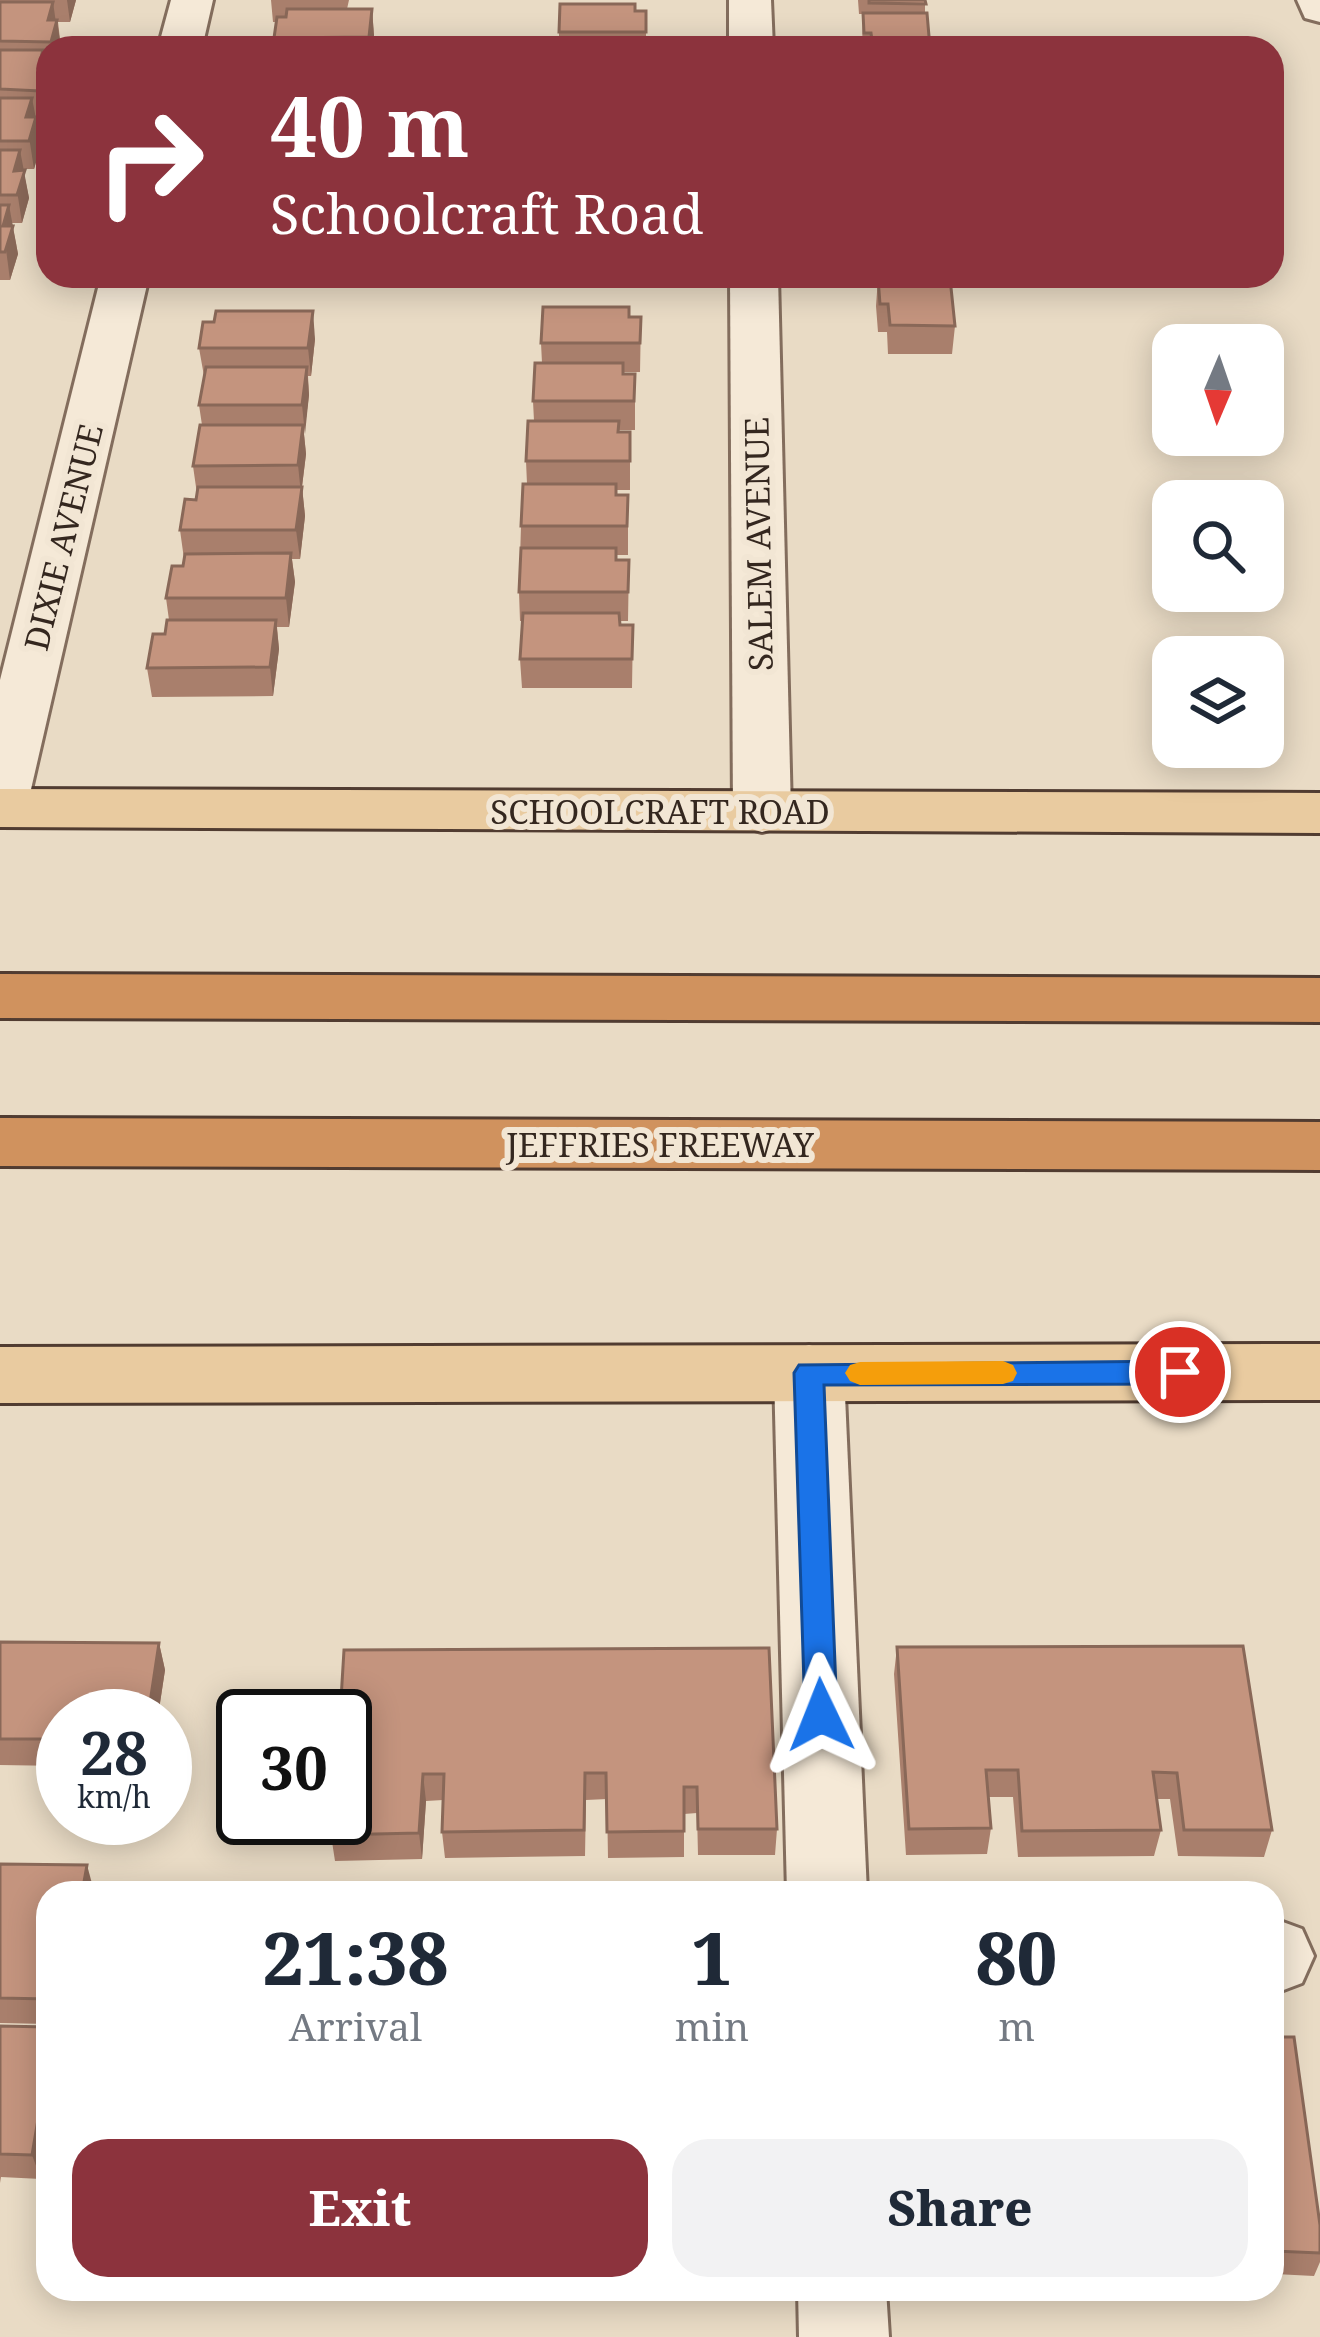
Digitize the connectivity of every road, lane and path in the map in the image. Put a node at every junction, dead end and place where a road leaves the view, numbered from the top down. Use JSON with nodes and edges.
{"nodes":[{"id":1,"x":192,"y":0,"type":"edge"},
{"id":2,"x":750,"y":0,"type":"edge"},
{"id":3,"x":1318,"y":0,"type":"edge"},
{"id":4,"x":1320,"y":9,"type":"edge"},
{"id":5,"x":183,"y":36,"type":"edge"},
{"id":6,"x":751,"y":36,"type":"edge"},
{"id":7,"x":122,"y":288,"type":"edge"},
{"id":8,"x":754,"y":288,"type":"edge"},
{"id":9,"x":0,"y":798,"type":"edge"},
{"id":10,"x":0,"y":808,"type":"edge"},
{"id":11,"x":762,"y":812,"type":"junction"},
{"id":12,"x":1320,"y":813,"type":"edge"},
{"id":13,"x":0,"y":967,"type":"edge"},
{"id":14,"x":0,"y":996,"type":"edge"},
{"id":15,"x":348,"y":997,"type":"junction"},
{"id":16,"x":1320,"y":1000,"type":"edge"},
{"id":17,"x":18,"y":1143,"type":"edge"},
{"id":18,"x":1320,"y":1146,"type":"edge"},
{"id":19,"x":1320,"y":1372,"type":"edge"},
{"id":20,"x":809,"y":1373,"type":"junction"},
{"id":21,"x":0,"y":1376,"type":"edge"},
{"id":22,"x":827,"y":1881,"type":"edge"},
{"id":23,"x":842,"y":2301,"type":"edge"},
{"id":24,"x":844,"y":2337,"type":"edge"}],
"edges":[{"from":1,"to":5,"type":"street"},
{"from":2,"to":6,"type":"street"},
{"from":3,"to":4,"type":"street"},
{"from":7,"to":9,"type":"street","name":"DIXIE AVENUE"},
{"from":8,"to":11,"type":"street","name":"SALEM AVENUE"},
{"from":10,"to":11,"type":"main road","name":"SCHOOLCRAFT ROAD"},
{"from":11,"to":12,"type":"main road","name":"SCHOOLCRAFT ROAD"},
{"from":13,"to":15,"type":"highway"},
{"from":14,"to":15,"type":"highway"},
{"from":15,"to":16,"type":"highway"},
{"from":17,"to":18,"type":"highway","name":"JEFFRIES FREEWAY"},
{"from":19,"to":20,"type":"main road"},
{"from":20,"to":21,"type":"main road"},
{"from":20,"to":22,"type":"street"},
{"from":23,"to":24,"type":"street"}]}
